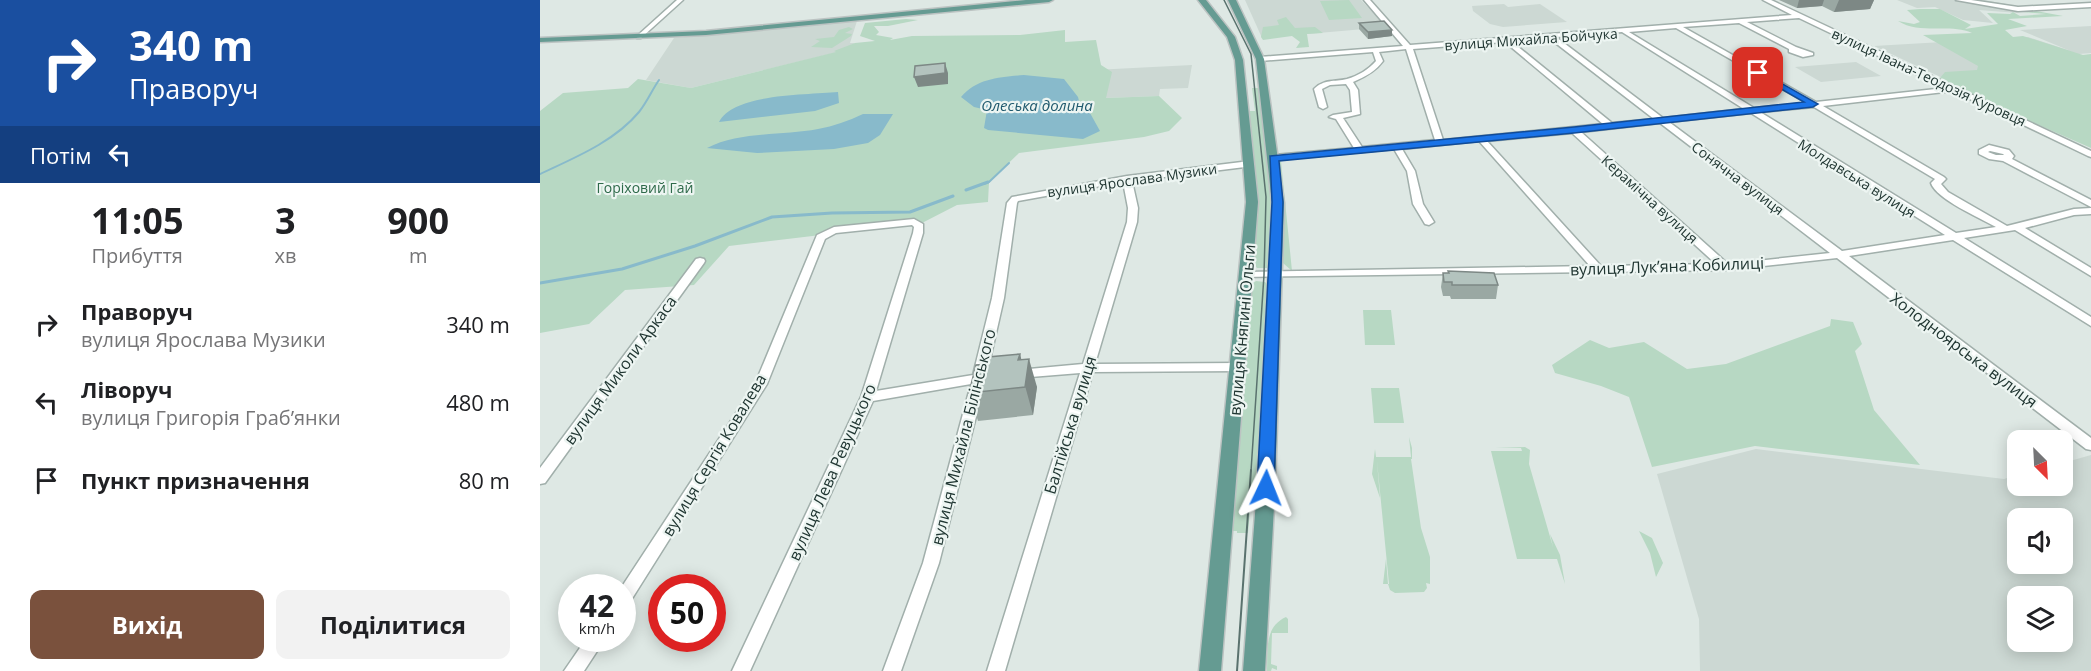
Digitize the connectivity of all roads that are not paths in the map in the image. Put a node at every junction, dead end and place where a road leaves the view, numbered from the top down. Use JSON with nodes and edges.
{"nodes":[{"id":1,"x":680,"y":0,"type":"edge"},
{"id":2,"x":1049,"y":0,"type":"edge"},
{"id":3,"x":1202,"y":0,"type":"edge"},
{"id":4,"x":1232,"y":0,"type":"edge"},
{"id":5,"x":1366,"y":0,"type":"edge"},
{"id":6,"x":1766,"y":0,"type":"edge"},
{"id":7,"x":1959,"y":0,"type":"edge"},
{"id":8,"x":2087,"y":5,"type":"edge"},
{"id":9,"x":1801,"y":16,"type":"junction"},
{"id":10,"x":1742,"y":22,"type":"junction"},
{"id":11,"x":1678,"y":27,"type":"junction"},
{"id":12,"x":1624,"y":31,"type":"junction"},
{"id":13,"x":639,"y":37,"type":"junction"},
{"id":14,"x":1551,"y":37,"type":"junction"},
{"id":15,"x":540,"y":40,"type":"edge"},
{"id":16,"x":1507,"y":41,"type":"junction"},
{"id":17,"x":1409,"y":48,"type":"junction"},
{"id":18,"x":1794,"y":49,"type":"dead end"},
{"id":19,"x":1375,"y":50,"type":"junction"},
{"id":20,"x":1260,"y":59,"type":"junction"},
{"id":21,"x":1349,"y":82,"type":"junction"},
{"id":22,"x":1955,"y":89,"type":"junction"},
{"id":23,"x":1813,"y":104,"type":"junction"},
{"id":24,"x":1323,"y":107,"type":"dead end"},
{"id":25,"x":1749,"y":111,"type":"junction"},
{"id":26,"x":1661,"y":120,"type":"junction"},
{"id":27,"x":1610,"y":126,"type":"junction"},
{"id":28,"x":1574,"y":130,"type":"junction"},
{"id":29,"x":1481,"y":139,"type":"junction"},
{"id":30,"x":1440,"y":143,"type":"junction"},
{"id":31,"x":1397,"y":147,"type":"junction"},
{"id":32,"x":1360,"y":151,"type":"junction"},
{"id":33,"x":2091,"y":154,"type":"edge"},
{"id":34,"x":1274,"y":158,"type":"junction"},
{"id":35,"x":2006,"y":159,"type":"dead end"},
{"id":36,"x":1250,"y":164,"type":"junction"},
{"id":37,"x":1127,"y":179,"type":"junction"},
{"id":38,"x":1015,"y":199,"type":"joint"},
{"id":39,"x":2091,"y":204,"type":"edge"},
{"id":40,"x":2091,"y":211,"type":"edge"},
{"id":41,"x":1430,"y":222,"type":"dead end"},
{"id":42,"x":2012,"y":228,"type":"junction"},
{"id":43,"x":821,"y":237,"type":"joint"},
{"id":44,"x":1953,"y":237,"type":"junction"},
{"id":45,"x":1838,"y":255,"type":"junction"},
{"id":46,"x":700,"y":261,"type":"dead end"},
{"id":47,"x":1726,"y":267,"type":"junction"},
{"id":48,"x":1600,"y":271,"type":"junction"},
{"id":49,"x":2091,"y":273,"type":"edge"},
{"id":50,"x":1275,"y":275,"type":"junction"},
{"id":51,"x":1247,"y":276,"type":"junction"},
{"id":52,"x":2091,"y":322,"type":"edge"},
{"id":53,"x":1239,"y":367,"type":"junction"},
{"id":54,"x":1087,"y":368,"type":"junction"},
{"id":55,"x":979,"y":378,"type":"junction"},
{"id":56,"x":868,"y":397,"type":"junction"},
{"id":57,"x":2091,"y":445,"type":"edge"},
{"id":58,"x":540,"y":479,"type":"edge"},
{"id":59,"x":636,"y":580,"type":"edge"},
{"id":60,"x":587,"y":652,"type":"edge"},
{"id":61,"x":573,"y":671,"type":"edge"},
{"id":62,"x":741,"y":671,"type":"edge"},
{"id":63,"x":892,"y":671,"type":"edge"},
{"id":64,"x":996,"y":671,"type":"edge"},
{"id":65,"x":1210,"y":671,"type":"edge"},
{"id":66,"x":1254,"y":671,"type":"edge"}],
"edges":[{"from":1,"to":13,"type":"street"},
{"from":2,"to":13,"type":"main road"},
{"from":3,"to":36,"type":"main road","name":"вулиця Княгині Ольги"},
{"from":4,"to":20,"type":"main road","name":"вулиця Княгині Ольги"},
{"from":5,"to":17,"type":"street"},
{"from":6,"to":9,"type":"street","name":"вулиця Івана-Теодозія Куровця"},
{"from":7,"to":8,"type":"street"},
{"from":9,"to":10,"type":"street","name":"вулиця Михайла Бойчука"},
{"from":9,"to":22,"type":"street","name":"вулиця Івана-Теодозія Куровця"},
{"from":10,"to":11,"type":"street","name":"вулиця Михайла Бойчука"},
{"from":10,"to":18,"type":"street"},
{"from":11,"to":12,"type":"street","name":"вулиця Михайла Бойчука"},
{"from":11,"to":23,"type":"street"},
{"from":12,"to":14,"type":"street","name":"вулиця Михайла Бойчука"},
{"from":12,"to":25,"type":"street","name":"Молдавська вулиця"},
{"from":13,"to":15,"type":"main road"},
{"from":14,"to":16,"type":"street","name":"вулиця Михайла Бойчука"},
{"from":14,"to":26,"type":"street","name":"Сонячна вулиця"},
{"from":16,"to":17,"type":"street","name":"вулиця Михайла Бойчука"},
{"from":16,"to":27,"type":"street"},
{"from":17,"to":19,"type":"street","name":"вулиця Михайла Бойчука"},
{"from":17,"to":30,"type":"street"},
{"from":19,"to":20,"type":"street","name":"вулиця Михайла Бойчука"},
{"from":19,"to":21,"type":"street"},
{"from":20,"to":34,"type":"main road","name":"вулиця Княгині Ольги"},
{"from":21,"to":24,"type":"street"},
{"from":21,"to":32,"type":"street"},
{"from":22,"to":23,"type":"street"},
{"from":22,"to":33,"type":"street","name":"вулиця Івана-Теодозія Куровця"},
{"from":23,"to":25,"type":"street"},
{"from":23,"to":42,"type":"street"},
{"from":25,"to":26,"type":"street"},
{"from":25,"to":44,"type":"street","name":"Молдавська вулиця"},
{"from":26,"to":27,"type":"street"},
{"from":26,"to":45,"type":"street","name":"Сонячна вулиця"},
{"from":27,"to":28,"type":"street"},
{"from":28,"to":29,"type":"street"},
{"from":28,"to":47,"type":"street","name":"Керамічна вулиця"},
{"from":29,"to":30,"type":"street"},
{"from":29,"to":48,"type":"street"},
{"from":30,"to":31,"type":"street"},
{"from":31,"to":32,"type":"street"},
{"from":31,"to":41,"type":"street"},
{"from":32,"to":34,"type":"street"},
{"from":34,"to":50,"type":"main road","name":"вулиця Княгині Ольги"},
{"from":35,"to":39,"type":"street"},
{"from":36,"to":37,"type":"street","name":"вулиця Ярослава Музики"},
{"from":36,"to":51,"type":"main road","name":"вулиця Княгині Ольги"},
{"from":37,"to":38,"type":"street","name":"вулиця Ярослава Музики"},
{"from":37,"to":54,"type":"street","name":"Балтійська вулиця"},
{"from":38,"to":55,"type":"street","name":"вулиця Михайла Білінського"},
{"from":40,"to":42,"type":"street","name":"вулиця Лукʼяна Кобилиці"},
{"from":42,"to":44,"type":"street","name":"вулиця Лукʼяна Кобилиці"},
{"from":42,"to":49,"type":"street"},
{"from":43,"to":56,"type":"street","name":"вулиця Лева Ревуцького"},
{"from":43,"to":59,"type":"street","name":"вулиця Сергія Ковалева"},
{"from":44,"to":45,"type":"street","name":"вулиця Лукʼяна Кобилиці"},
{"from":44,"to":52,"type":"street","name":"Молдавська вулиця"},
{"from":45,"to":47,"type":"street","name":"вулиця Лукʼяна Кобилиці"},
{"from":45,"to":57,"type":"street","name":"Холодноярська вулиця"},
{"from":46,"to":58,"type":"street","name":"вулиця Миколи Аркаса"},
{"from":47,"to":48,"type":"street","name":"вулиця Лукʼяна Кобилиці"},
{"from":48,"to":50,"type":"street","name":"вулиця Лукʼяна Кобилиці"},
{"from":50,"to":51,"type":"street","name":"вулиця Лукʼяна Кобилиці"},
{"from":50,"to":66,"type":"main road","name":"вулиця Княгині Ольги"},
{"from":51,"to":53,"type":"main road","name":"вулиця Княгині Ольги"},
{"from":53,"to":54,"type":"street"},
{"from":53,"to":65,"type":"main road","name":"вулиця Княгині Ольги"},
{"from":54,"to":55,"type":"street"},
{"from":54,"to":64,"type":"street","name":"Балтійська вулиця"},
{"from":55,"to":56,"type":"street"},
{"from":55,"to":63,"type":"street","name":"вулиця Михайла Білінського"},
{"from":56,"to":62,"type":"street","name":"вулиця Лева Ревуцького"},
{"from":60,"to":61,"type":"street"}]}
